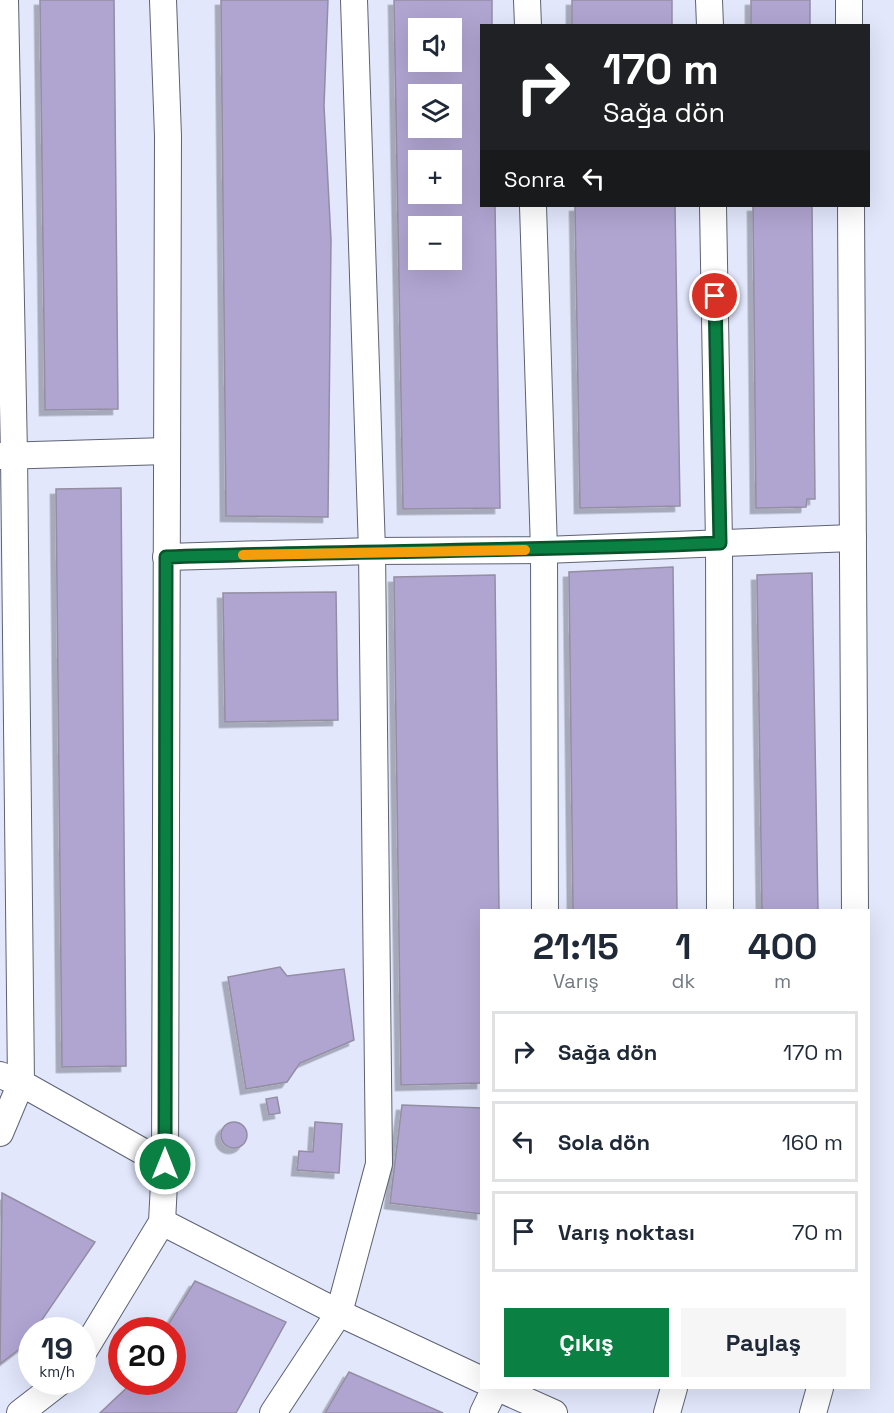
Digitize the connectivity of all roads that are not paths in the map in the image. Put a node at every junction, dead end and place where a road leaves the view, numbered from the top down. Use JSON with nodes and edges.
{"nodes":[{"id":1,"x":5,"y":0,"type":"edge"},
{"id":2,"x":163,"y":0,"type":"edge"},
{"id":3,"x":354,"y":0,"type":"edge"},
{"id":4,"x":527,"y":0,"type":"edge"},
{"id":5,"x":709,"y":0,"type":"edge"},
{"id":6,"x":849,"y":0,"type":"edge"},
{"id":7,"x":528,"y":24,"type":"edge"},
{"id":8,"x":710,"y":24,"type":"edge"},
{"id":9,"x":849,"y":24,"type":"edge"},
{"id":10,"x":533,"y":207,"type":"edge"},
{"id":11,"x":713,"y":207,"type":"edge"},
{"id":12,"x":850,"y":207,"type":"edge"},
{"id":13,"x":166,"y":451,"type":"junction"},
{"id":14,"x":7,"y":455,"type":"edge"},
{"id":15,"x":853,"y":538,"type":"junction"},
{"id":16,"x":720,"y":543,"type":"junction"},
{"id":17,"x":544,"y":550,"type":"junction"},
{"id":18,"x":372,"y":551,"type":"junction"},
{"id":19,"x":166,"y":557,"type":"junction"},
{"id":20,"x":545,"y":909,"type":"edge"},
{"id":21,"x":720,"y":909,"type":"edge"},
{"id":22,"x":855,"y":909,"type":"edge"},
{"id":23,"x":11,"y":1079,"type":"edge"},
{"id":24,"x":0,"y":1133,"type":"edge"},
{"id":25,"x":165,"y":1164,"type":"junction"},
{"id":26,"x":162,"y":1222,"type":"junction"},
{"id":27,"x":339,"y":1313,"type":"junction"},
{"id":28,"x":96,"y":1331,"type":"edge"},
{"id":29,"x":480,"y":1379,"type":"edge"},
{"id":30,"x":495,"y":1389,"type":"edge"},
{"id":31,"x":498,"y":1389,"type":"edge"},
{"id":32,"x":674,"y":1389,"type":"edge"},
{"id":33,"x":820,"y":1389,"type":"edge"},
{"id":34,"x":43,"y":1395,"type":"edge"},
{"id":35,"x":20,"y":1413,"type":"edge"},
{"id":36,"x":273,"y":1413,"type":"edge"},
{"id":37,"x":483,"y":1413,"type":"edge"},
{"id":38,"x":554,"y":1413,"type":"edge"},
{"id":39,"x":667,"y":1413,"type":"edge"},
{"id":40,"x":813,"y":1413,"type":"edge"}],
"edges":[{"from":1,"to":14,"type":"street"},
{"from":2,"to":13,"type":"street"},
{"from":3,"to":18,"type":"street"},
{"from":4,"to":7,"type":"street"},
{"from":5,"to":8,"type":"street"},
{"from":6,"to":9,"type":"street"},
{"from":10,"to":17,"type":"street"},
{"from":11,"to":16,"type":"street"},
{"from":12,"to":15,"type":"street"},
{"from":13,"to":14,"type":"street"},
{"from":13,"to":19,"type":"street"},
{"from":14,"to":23,"type":"street"},
{"from":15,"to":16,"type":"street"},
{"from":15,"to":22,"type":"street"},
{"from":16,"to":17,"type":"street"},
{"from":16,"to":21,"type":"street"},
{"from":17,"to":18,"type":"street"},
{"from":17,"to":20,"type":"street"},
{"from":18,"to":19,"type":"street"},
{"from":18,"to":27,"type":"street"},
{"from":19,"to":25,"type":"street"},
{"from":23,"to":24,"type":"street"},
{"from":23,"to":25,"type":"street"},
{"from":25,"to":26,"type":"street"},
{"from":26,"to":27,"type":"street"},
{"from":26,"to":28,"type":"street"},
{"from":27,"to":29,"type":"street"},
{"from":27,"to":36,"type":"street"},
{"from":30,"to":37,"type":"street"},
{"from":31,"to":38,"type":"street"},
{"from":32,"to":39,"type":"street"},
{"from":33,"to":40,"type":"street"},
{"from":34,"to":35,"type":"street"}]}
